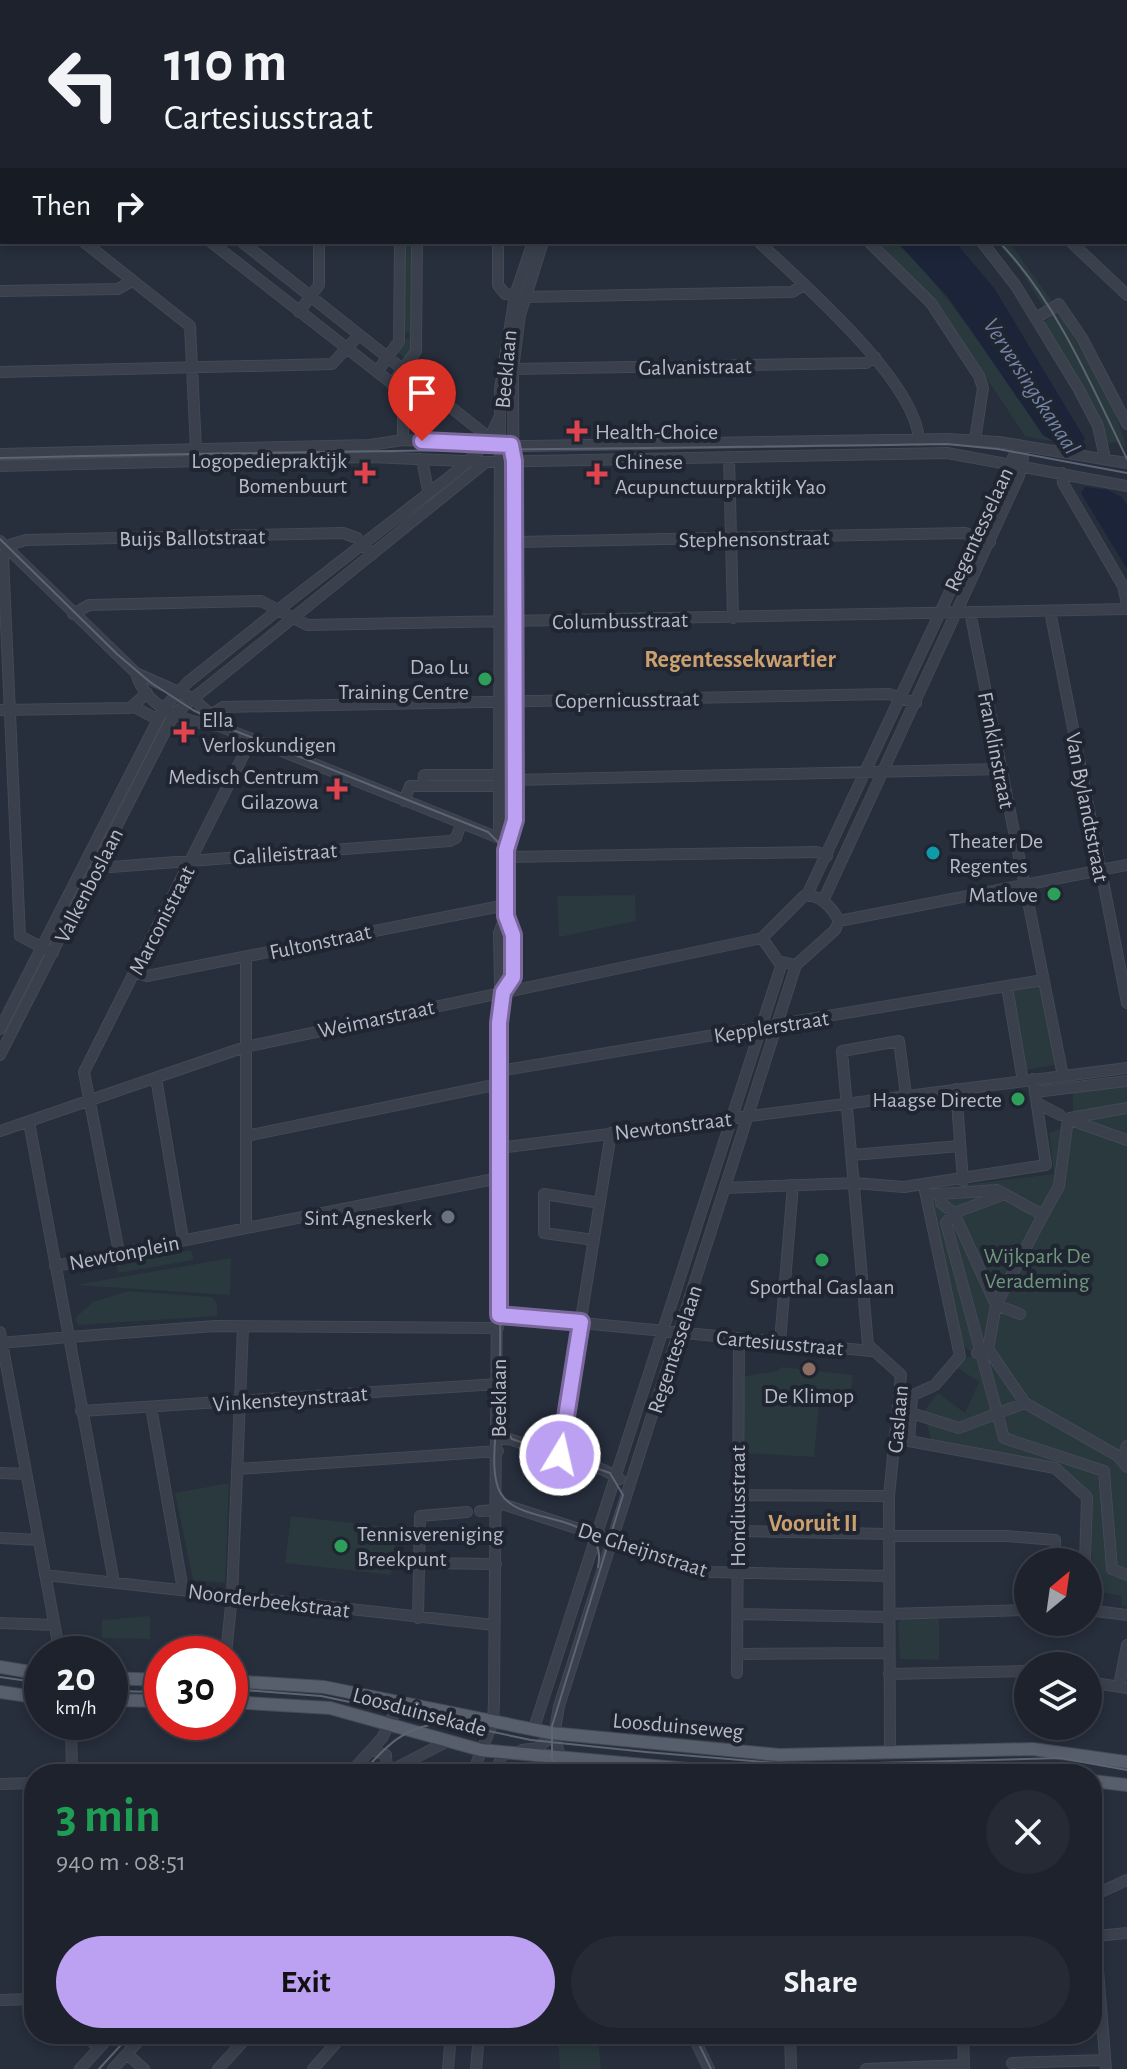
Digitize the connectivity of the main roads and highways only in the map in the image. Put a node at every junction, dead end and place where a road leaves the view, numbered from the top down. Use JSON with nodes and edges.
{"nodes":[{"id":1,"x":0,"y":1667,"type":"edge"},
{"id":2,"x":24,"y":1671,"type":"edge"},
{"id":3,"x":248,"y":1682,"type":"edge"},
{"id":4,"x":0,"y":1692,"type":"edge"},
{"id":5,"x":24,"y":1695,"type":"edge"},
{"id":6,"x":248,"y":1703,"type":"edge"},
{"id":7,"x":1127,"y":1762,"type":"edge"},
{"id":8,"x":632,"y":1764,"type":"edge"},
{"id":9,"x":1102,"y":1782,"type":"edge"},
{"id":10,"x":1127,"y":1785,"type":"edge"}],
"edges":[{"from":1,"to":2,"type":"main road"},
{"from":3,"to":7,"type":"main road","name":"Loosduinseweg"},
{"from":4,"to":5,"type":"main road"},
{"from":6,"to":8,"type":"main road","name":"Loosduinsekade"},
{"from":9,"to":10,"type":"main road"}]}
